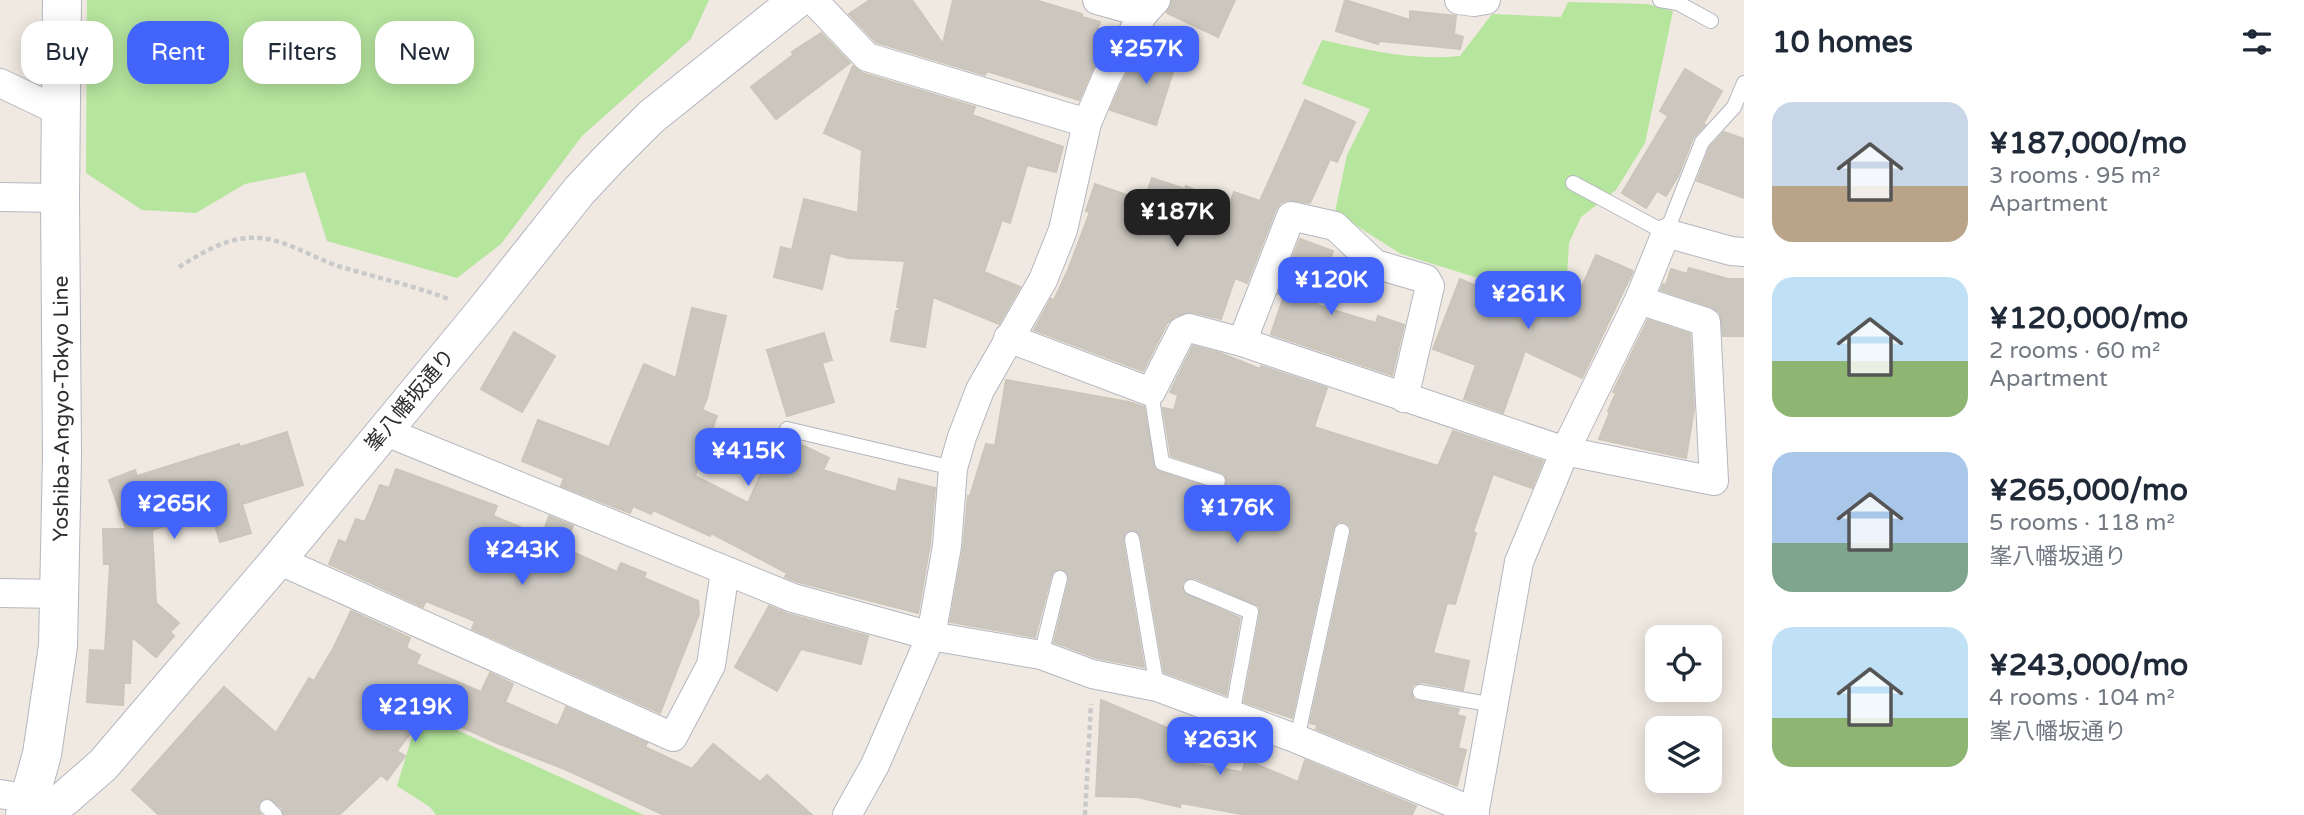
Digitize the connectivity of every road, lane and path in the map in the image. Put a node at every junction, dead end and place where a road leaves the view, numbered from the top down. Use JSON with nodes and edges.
{"nodes":[{"id":1,"x":62,"y":0,"type":"edge"},
{"id":2,"x":797,"y":0,"type":"edge"},
{"id":3,"x":813,"y":0,"type":"edge"},
{"id":4,"x":1097,"y":0,"type":"edge"},
{"id":5,"x":1459,"y":0,"type":"edge"},
{"id":6,"x":1486,"y":0,"type":"edge"},
{"id":7,"x":1660,"y":0,"type":"edge"},
{"id":8,"x":1150,"y":7,"type":"edge"},
{"id":9,"x":1711,"y":21,"type":"dead end"},
{"id":10,"x":0,"y":83,"type":"edge"},
{"id":11,"x":1744,"y":83,"type":"edge"},
{"id":12,"x":61,"y":112,"type":"junction"},
{"id":13,"x":1087,"y":123,"type":"junction"},
{"id":14,"x":1573,"y":183,"type":"dead end"},
{"id":15,"x":0,"y":197,"type":"edge"},
{"id":16,"x":60,"y":198,"type":"junction"},
{"id":17,"x":1667,"y":233,"type":"junction"},
{"id":18,"x":1744,"y":253,"type":"edge"},
{"id":19,"x":179,"y":267,"type":"dead end"},
{"id":20,"x":1639,"y":300,"type":"junction"},
{"id":21,"x":482,"y":313,"type":"junction"},
{"id":22,"x":1008,"y":338,"type":"junction"},
{"id":23,"x":1242,"y":342,"type":"junction"},
{"id":24,"x":1151,"y":392,"type":"junction"},
{"id":25,"x":1404,"y":398,"type":"junction"},
{"id":26,"x":788,"y":429,"type":"dead end"},
{"id":27,"x":384,"y":431,"type":"junction"},
{"id":28,"x":1565,"y":451,"type":"junction"},
{"id":29,"x":953,"y":468,"type":"junction"},
{"id":30,"x":1218,"y":481,"type":"dead end"},
{"id":31,"x":1342,"y":531,"type":"dead end"},
{"id":32,"x":1132,"y":539,"type":"dead end"},
{"id":33,"x":278,"y":560,"type":"junction"},
{"id":34,"x":724,"y":571,"type":"junction"},
{"id":35,"x":1060,"y":578,"type":"dead end"},
{"id":36,"x":1191,"y":587,"type":"dead end"},
{"id":37,"x":0,"y":593,"type":"edge"},
{"id":38,"x":58,"y":594,"type":"junction"},
{"id":39,"x":931,"y":636,"type":"junction"},
{"id":40,"x":1041,"y":655,"type":"junction"},
{"id":41,"x":1092,"y":674,"type":"junction"},
{"id":42,"x":1157,"y":687,"type":"junction"},
{"id":43,"x":1420,"y":692,"type":"dead end"},
{"id":44,"x":1494,"y":705,"type":"junction"},
{"id":45,"x":1232,"y":715,"type":"junction"},
{"id":46,"x":1297,"y":739,"type":"junction"},
{"id":47,"x":24,"y":806,"type":"edge"},
{"id":48,"x":1474,"y":814,"type":"edge"},
{"id":49,"x":846,"y":815,"type":"edge"},
{"id":50,"x":1085,"y":815,"type":"edge"}],
"edges":[{"from":1,"to":12,"type":"main road","name":"Yoshiba-Angyo-Tokyo Line"},
{"from":2,"to":21,"type":"street","name":"峯八幡坂通り"},
{"from":3,"to":13,"type":"street"},
{"from":4,"to":8,"type":"street"},
{"from":5,"to":6,"type":"street"},
{"from":7,"to":9,"type":"lane"},
{"from":8,"to":13,"type":"street"},
{"from":10,"to":12,"type":"street"},
{"from":11,"to":17,"type":"lane"},
{"from":12,"to":16,"type":"main road","name":"Yoshiba-Angyo-Tokyo Line"},
{"from":13,"to":22,"type":"street"},
{"from":14,"to":17,"type":"lane"},
{"from":15,"to":16,"type":"street"},
{"from":16,"to":38,"type":"main road","name":"Yoshiba-Angyo-Tokyo Line"},
{"from":17,"to":18,"type":"street"},
{"from":17,"to":20,"type":"street"},
{"from":19,"to":21,"type":"path"},
{"from":20,"to":28,"type":"street"},
{"from":20,"to":28,"type":"street"},
{"from":21,"to":27,"type":"street","name":"峯八幡坂通り"},
{"from":22,"to":24,"type":"street"},
{"from":22,"to":29,"type":"street"},
{"from":23,"to":24,"type":"street"},
{"from":23,"to":25,"type":"street"},
{"from":23,"to":25,"type":"street"},
{"from":24,"to":30,"type":"lane"},
{"from":25,"to":28,"type":"street"},
{"from":26,"to":29,"type":"lane"},
{"from":27,"to":33,"type":"street","name":"峯八幡坂通り"},
{"from":27,"to":34,"type":"street"},
{"from":28,"to":44,"type":"street"},
{"from":29,"to":39,"type":"street"},
{"from":31,"to":46,"type":"lane"},
{"from":32,"to":42,"type":"lane"},
{"from":33,"to":34,"type":"street"},
{"from":33,"to":47,"type":"street","name":"峯八幡坂通り"},
{"from":34,"to":39,"type":"street"},
{"from":35,"to":40,"type":"lane"},
{"from":36,"to":45,"type":"lane"},
{"from":37,"to":38,"type":"street"},
{"from":38,"to":47,"type":"main road","name":"Yoshiba-Angyo-Tokyo Line"},
{"from":39,"to":40,"type":"street"},
{"from":39,"to":49,"type":"street"},
{"from":40,"to":41,"type":"street"},
{"from":41,"to":42,"type":"street"},
{"from":41,"to":50,"type":"path"},
{"from":42,"to":45,"type":"street"},
{"from":43,"to":44,"type":"lane"},
{"from":44,"to":48,"type":"street"},
{"from":45,"to":46,"type":"street"},
{"from":46,"to":48,"type":"street"}]}
